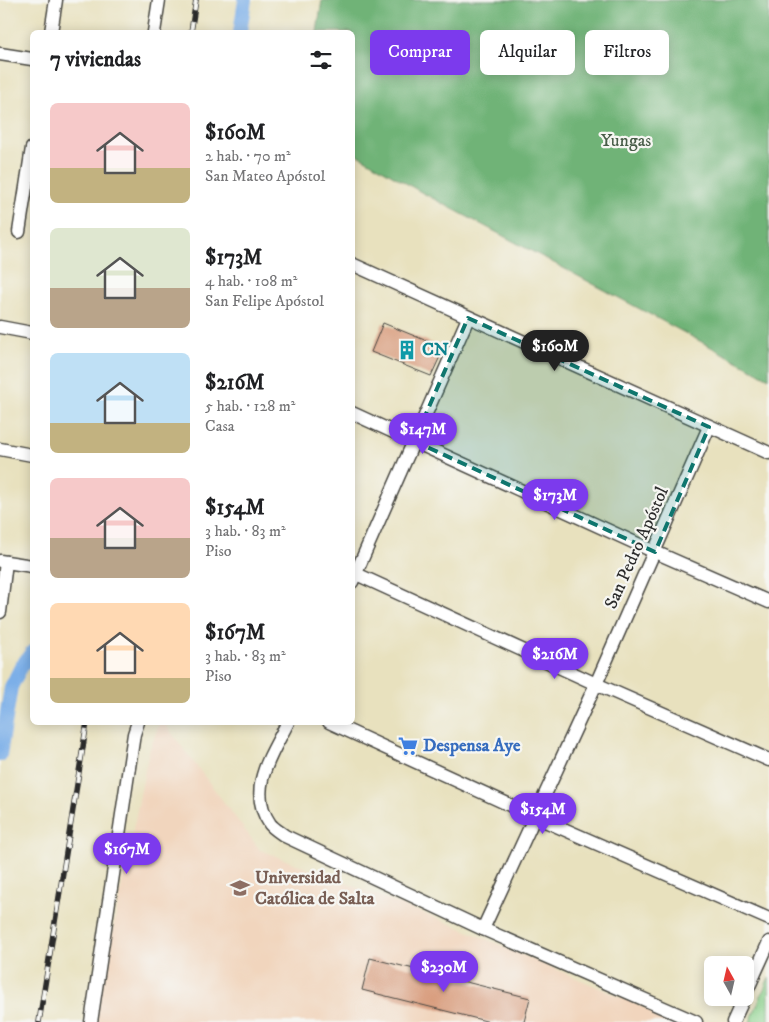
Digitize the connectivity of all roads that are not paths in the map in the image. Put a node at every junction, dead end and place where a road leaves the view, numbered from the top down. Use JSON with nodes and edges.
{"nodes":[{"id":1,"x":56,"y":0,"type":"edge"},
{"id":2,"x":159,"y":0,"type":"edge"},
{"id":3,"x":51,"y":30,"type":"edge"},
{"id":4,"x":154,"y":30,"type":"edge"},
{"id":5,"x":0,"y":54,"type":"edge"},
{"id":6,"x":30,"y":59,"type":"edge"},
{"id":7,"x":30,"y":161,"type":"edge"},
{"id":8,"x":19,"y":232,"type":"dead end"},
{"id":9,"x":355,"y":265,"type":"edge"},
{"id":10,"x":468,"y":318,"type":"junction"},
{"id":11,"x":0,"y":327,"type":"edge"},
{"id":12,"x":30,"y":333,"type":"edge"},
{"id":13,"x":355,"y":414,"type":"edge"},
{"id":14,"x":709,"y":427,"type":"junction"},
{"id":15,"x":414,"y":441,"type":"junction"},
{"id":16,"x":0,"y":449,"type":"edge"},
{"id":17,"x":769,"y":453,"type":"edge"},
{"id":18,"x":30,"y":455,"type":"edge"},
{"id":19,"x":655,"y":552,"type":"junction"},
{"id":20,"x":3,"y":562,"type":"edge"},
{"id":21,"x":30,"y":566,"type":"edge"},
{"id":22,"x":355,"y":574,"type":"edge"},
{"id":23,"x":355,"y":576,"type":"edge"},
{"id":24,"x":769,"y":602,"type":"edge"},
{"id":25,"x":0,"y":612,"type":"edge"},
{"id":26,"x":596,"y":684,"type":"junction"},
{"id":27,"x":137,"y":725,"type":"edge"},
{"id":28,"x":287,"y":725,"type":"edge"},
{"id":29,"x":336,"y":725,"type":"edge"},
{"id":30,"x":769,"y":760,"type":"edge"},
{"id":31,"x":536,"y":817,"type":"junction"},
{"id":32,"x":769,"y":919,"type":"edge"},
{"id":33,"x":483,"y":929,"type":"junction"},
{"id":34,"x":769,"y":942,"type":"edge"},
{"id":35,"x":754,"y":974,"type":"edge"},
{"id":36,"x":740,"y":1006,"type":"edge"},
{"id":37,"x":91,"y":1022,"type":"edge"},
{"id":38,"x":696,"y":1022,"type":"edge"},
{"id":39,"x":733,"y":1022,"type":"edge"}],
"edges":[{"from":1,"to":3,"type":"street"},
{"from":2,"to":4,"type":"street"},
{"from":5,"to":6,"type":"street"},
{"from":7,"to":8,"type":"street"},
{"from":9,"to":10,"type":"street"},
{"from":10,"to":14,"type":"street"},
{"from":10,"to":15,"type":"street"},
{"from":11,"to":12,"type":"street"},
{"from":13,"to":15,"type":"street"},
{"from":14,"to":17,"type":"street"},
{"from":14,"to":19,"type":"street","name":"San Pedro Apóstol"},
{"from":15,"to":19,"type":"street"},
{"from":15,"to":22,"type":"street"},
{"from":16,"to":18,"type":"street"},
{"from":19,"to":24,"type":"street"},
{"from":19,"to":26,"type":"street","name":"San Pedro Apóstol"},
{"from":20,"to":21,"type":"street"},
{"from":20,"to":25,"type":"street"},
{"from":23,"to":26,"type":"street"},
{"from":26,"to":30,"type":"street"},
{"from":26,"to":31,"type":"street","name":"San Pedro Apóstol"},
{"from":27,"to":37,"type":"street"},
{"from":28,"to":33,"type":"street"},
{"from":29,"to":31,"type":"street"},
{"from":31,"to":32,"type":"street"},
{"from":31,"to":33,"type":"street","name":"San Pedro Apóstol"},
{"from":33,"to":38,"type":"street"},
{"from":34,"to":35,"type":"street"},
{"from":36,"to":39,"type":"street"}]}
